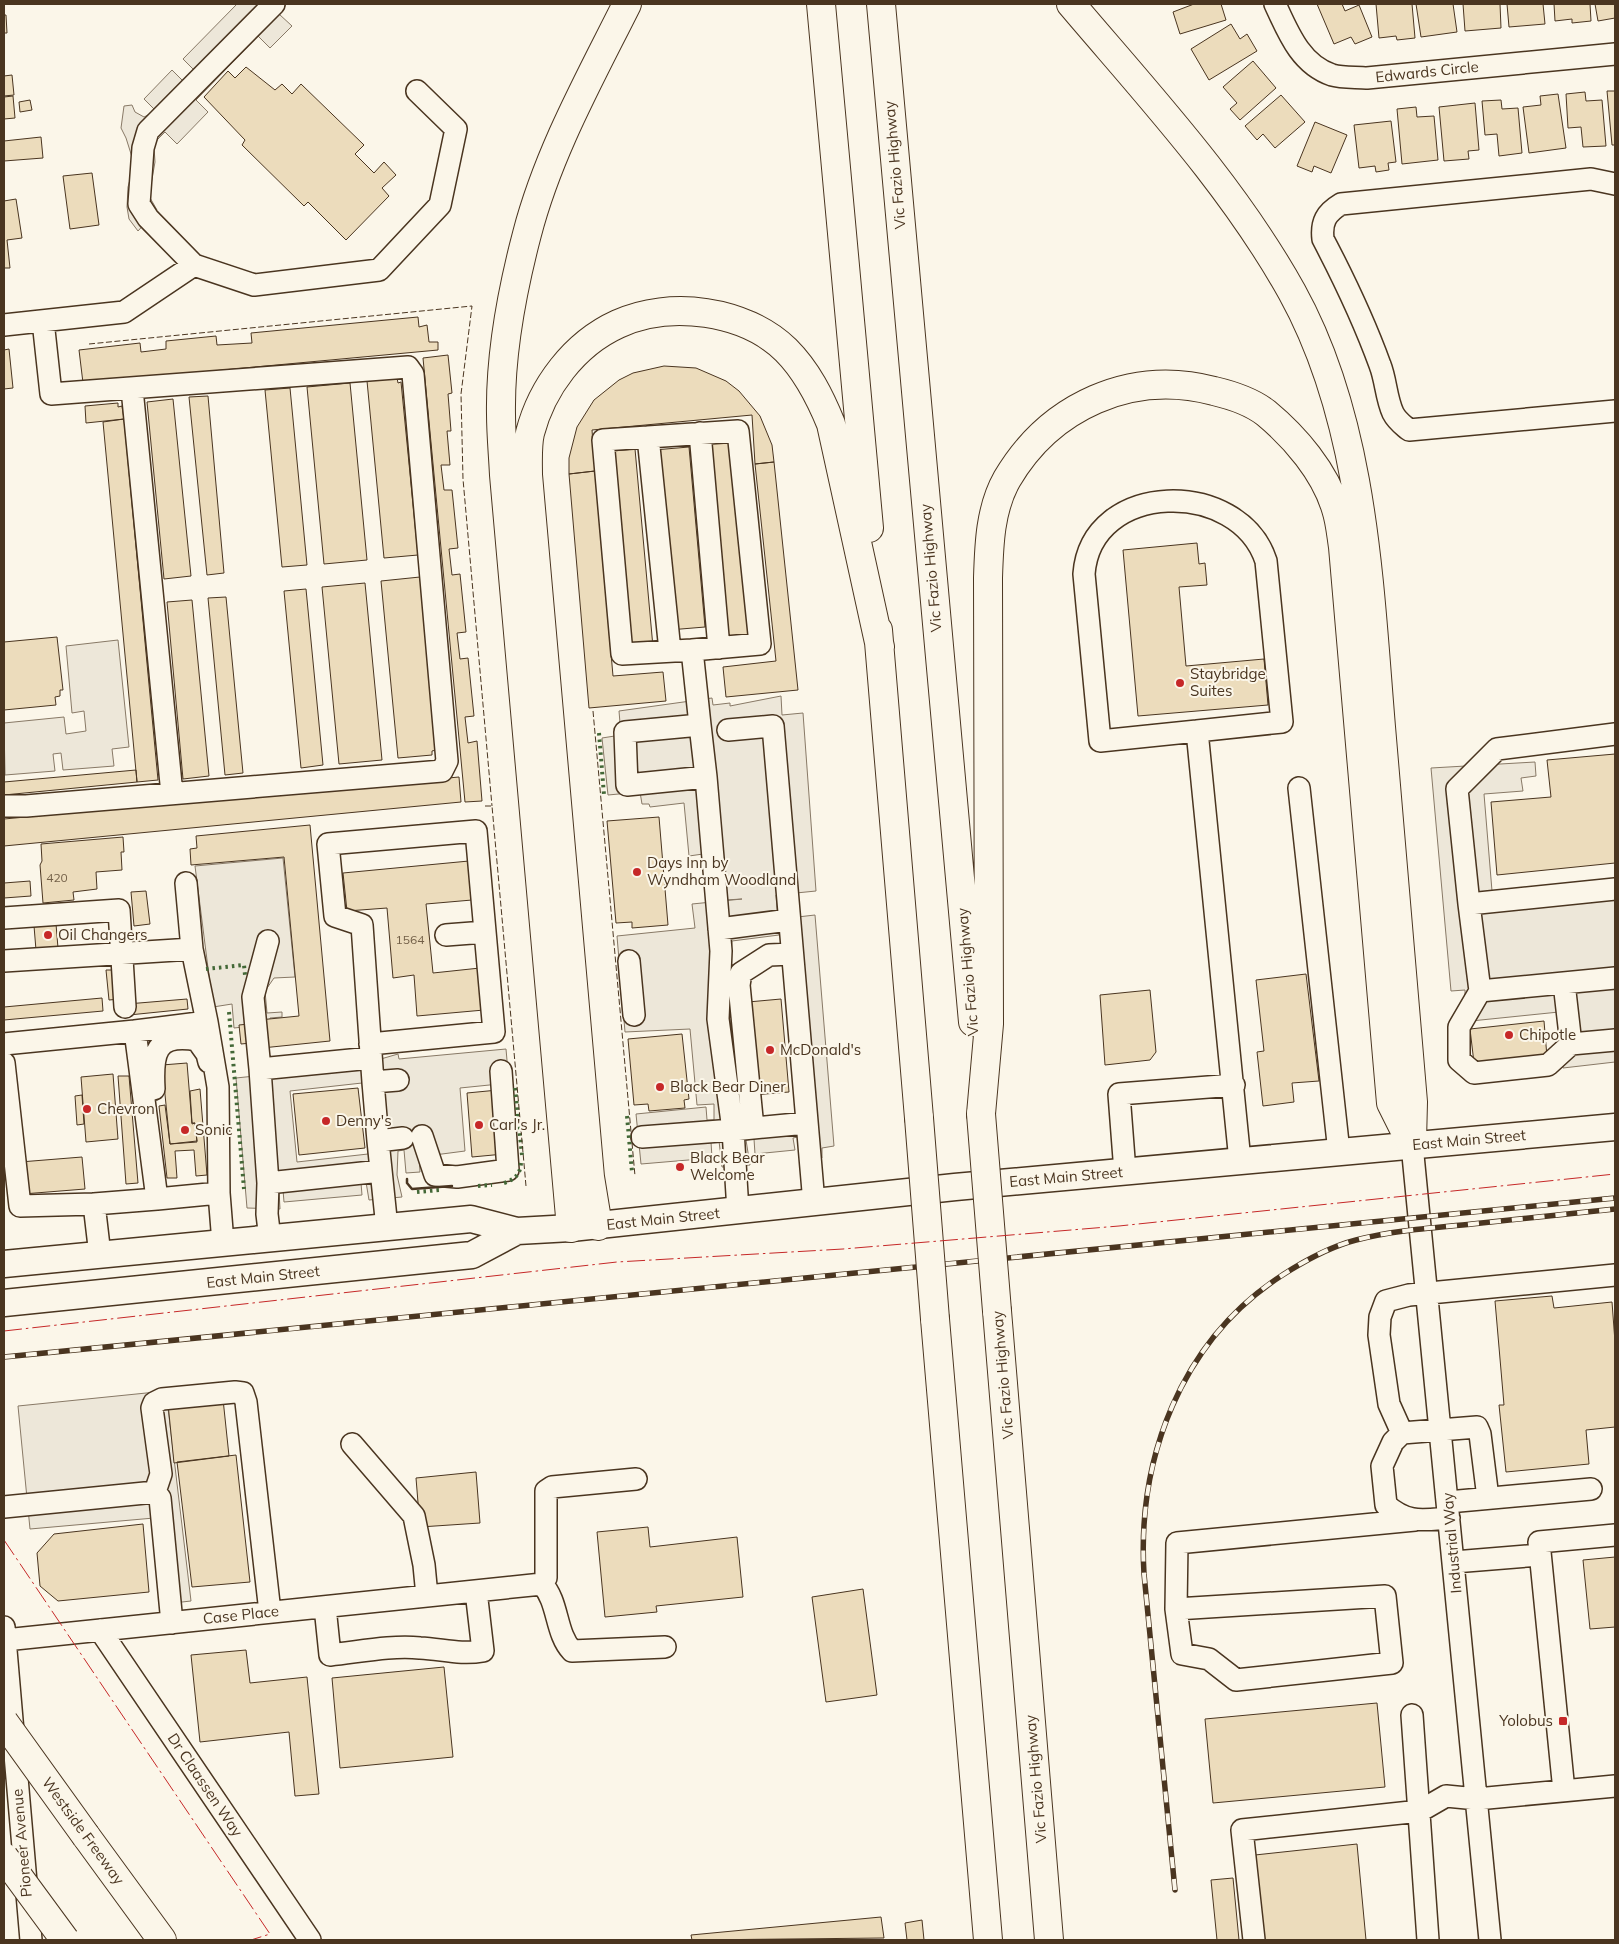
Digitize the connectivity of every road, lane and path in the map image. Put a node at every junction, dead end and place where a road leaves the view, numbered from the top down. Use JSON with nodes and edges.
{"nodes":[{"id":1,"x":274,"y":4,"type":"edge"},
{"id":2,"x":627,"y":4,"type":"edge"},
{"id":3,"x":821,"y":4,"type":"edge"},
{"id":4,"x":881,"y":4,"type":"edge"},
{"id":5,"x":1071,"y":4,"type":"edge"},
{"id":6,"x":1275,"y":4,"type":"edge"},
{"id":7,"x":1615,"y":54,"type":"edge"},
{"id":8,"x":417,"y":91,"type":"dead end"},
{"id":9,"x":1615,"y":184,"type":"edge"},
{"id":10,"x":194,"y":265,"type":"junction"},
{"id":11,"x":43,"y":321,"type":"junction"},
{"id":12,"x":4,"y":325,"type":"edge"},
{"id":13,"x":132,"y":389,"type":"junction"},
{"id":14,"x":1615,"y":411,"type":"edge"},
{"id":15,"x":700,"y":433,"type":"junction"},
{"id":16,"x":648,"y":437,"type":"junction"},
{"id":17,"x":880,"y":647,"type":"junction"},
{"id":18,"x":719,"y":648,"type":"junction"},
{"id":19,"x":692,"y":650,"type":"junction"},
{"id":20,"x":670,"y":651,"type":"junction"},
{"id":21,"x":700,"y":725,"type":"junction"},
{"id":22,"x":728,"y":730,"type":"dead end"},
{"id":23,"x":1197,"y":731,"type":"junction"},
{"id":24,"x":1615,"y":734,"type":"edge"},
{"id":25,"x":706,"y":777,"type":"junction"},
{"id":26,"x":1299,"y":788,"type":"dead end"},
{"id":27,"x":172,"y":794,"type":"junction"},
{"id":28,"x":4,"y":806,"type":"edge"},
{"id":29,"x":186,"y":883,"type":"dead end"},
{"id":30,"x":1615,"y":888,"type":"edge"},
{"id":31,"x":1470,"y":904,"type":"junction"},
{"id":32,"x":4,"y":918,"type":"edge"},
{"id":33,"x":789,"y":920,"type":"junction"},
{"id":34,"x":719,"y":929,"type":"junction"},
{"id":35,"x":485,"y":932,"type":"junction"},
{"id":36,"x":446,"y":935,"type":"dead end"},
{"id":37,"x":268,"y":941,"type":"dead end"},
{"id":38,"x":192,"y":949,"type":"junction"},
{"id":39,"x":122,"y":954,"type":"junction"},
{"id":40,"x":792,"y":954,"type":"junction"},
{"id":41,"x":4,"y":961,"type":"edge"},
{"id":42,"x":629,"y":961,"type":"dead end"},
{"id":43,"x":1615,"y":978,"type":"edge"},
{"id":44,"x":1564,"y":983,"type":"junction"},
{"id":45,"x":1480,"y":991,"type":"junction"},
{"id":46,"x":125,"y":1007,"type":"dead end"},
{"id":47,"x":634,"y":1015,"type":"dead end"},
{"id":48,"x":207,"y":1022,"type":"junction"},
{"id":49,"x":135,"y":1031,"type":"junction"},
{"id":50,"x":1615,"y":1040,"type":"edge"},
{"id":51,"x":4,"y":1044,"type":"edge"},
{"id":52,"x":1571,"y":1044,"type":"junction"},
{"id":53,"x":370,"y":1051,"type":"junction"},
{"id":54,"x":4,"y":1068,"type":"edge"},
{"id":55,"x":260,"y":1068,"type":"junction"},
{"id":56,"x":502,"y":1071,"type":"dead end"},
{"id":57,"x":398,"y":1080,"type":"dead end"},
{"id":58,"x":373,"y":1082,"type":"junction"},
{"id":59,"x":1234,"y":1084,"type":"junction"},
{"id":60,"x":981,"y":1114,"type":"junction"},
{"id":61,"x":218,"y":1116,"type":"junction"},
{"id":62,"x":807,"y":1123,"type":"junction"},
{"id":63,"x":1615,"y":1127,"type":"edge"},
{"id":64,"x":743,"y":1129,"type":"junction"},
{"id":65,"x":149,"y":1136,"type":"junction"},
{"id":66,"x":642,"y":1137,"type":"dead end"},
{"id":67,"x":378,"y":1141,"type":"junction"},
{"id":68,"x":1412,"y":1145,"type":"junction"},
{"id":69,"x":1339,"y":1152,"type":"junction"},
{"id":70,"x":1240,"y":1161,"type":"junction"},
{"id":71,"x":381,"y":1171,"type":"junction"},
{"id":72,"x":1125,"y":1172,"type":"junction"},
{"id":73,"x":268,"y":1183,"type":"junction"},
{"id":74,"x":219,"y":1193,"type":"junction"},
{"id":75,"x":157,"y":1199,"type":"junction"},
{"id":76,"x":814,"y":1203,"type":"junction"},
{"id":77,"x":94,"y":1204,"type":"junction"},
{"id":78,"x":738,"y":1211,"type":"junction"},
{"id":79,"x":598,"y":1226,"type":"junction"},
{"id":80,"x":387,"y":1228,"type":"junction"},
{"id":81,"x":571,"y":1228,"type":"junction"},
{"id":82,"x":517,"y":1232,"type":"junction"},
{"id":83,"x":270,"y":1239,"type":"junction"},
{"id":84,"x":223,"y":1243,"type":"junction"},
{"id":85,"x":100,"y":1255,"type":"junction"},
{"id":86,"x":4,"y":1264,"type":"edge"},
{"id":87,"x":1615,"y":1275,"type":"edge"},
{"id":88,"x":279,"y":1276,"type":"junction"},
{"id":89,"x":1428,"y":1294,"type":"junction"},
{"id":90,"x":14,"y":1302,"type":"edge"},
{"id":91,"x":1441,"y":1429,"type":"junction"},
{"id":92,"x":1402,"y":1433,"type":"junction"},
{"id":93,"x":352,"y":1444,"type":"dead end"},
{"id":94,"x":636,"y":1479,"type":"dead end"},
{"id":95,"x":1592,"y":1489,"type":"dead end"},
{"id":96,"x":155,"y":1492,"type":"junction"},
{"id":97,"x":1488,"y":1498,"type":"junction"},
{"id":98,"x":4,"y":1507,"type":"edge"},
{"id":99,"x":1449,"y":1510,"type":"junction"},
{"id":100,"x":1415,"y":1520,"type":"junction"},
{"id":101,"x":1615,"y":1535,"type":"edge"},
{"id":102,"x":1540,"y":1554,"type":"junction"},
{"id":103,"x":1454,"y":1562,"type":"junction"},
{"id":104,"x":542,"y":1584,"type":"junction"},
{"id":105,"x":476,"y":1591,"type":"junction"},
{"id":106,"x":427,"y":1596,"type":"junction"},
{"id":107,"x":325,"y":1607,"type":"junction"},
{"id":108,"x":1176,"y":1609,"type":"junction"},
{"id":109,"x":270,"y":1612,"type":"junction"},
{"id":110,"x":172,"y":1623,"type":"junction"},
{"id":111,"x":100,"y":1630,"type":"junction"},
{"id":112,"x":5,"y":1633,"type":"edge"},
{"id":113,"x":665,"y":1646,"type":"dead end"},
{"id":114,"x":1412,"y":1715,"type":"dead end"},
{"id":115,"x":4,"y":1722,"type":"edge"},
{"id":116,"x":1615,"y":1786,"type":"edge"},
{"id":117,"x":1564,"y":1791,"type":"junction"},
{"id":118,"x":1477,"y":1799,"type":"junction"},
{"id":119,"x":1420,"y":1811,"type":"junction"},
{"id":120,"x":4,"y":1857,"type":"edge"},
{"id":121,"x":31,"y":1940,"type":"edge"},
{"id":122,"x":65,"y":1940,"type":"edge"},
{"id":123,"x":162,"y":1940,"type":"edge"},
{"id":124,"x":310,"y":1940,"type":"edge"},
{"id":125,"x":988,"y":1940,"type":"edge"},
{"id":126,"x":1049,"y":1940,"type":"edge"},
{"id":127,"x":1254,"y":1940,"type":"edge"},
{"id":128,"x":1428,"y":1940,"type":"edge"},
{"id":129,"x":1490,"y":1940,"type":"edge"}],
"edges":[{"from":1,"to":10,"type":"street"},
{"from":2,"to":81,"type":"highway"},
{"from":3,"to":17,"type":"highway"},
{"from":4,"to":60,"type":"highway","name":"Vic Fazio Highway"},
{"from":5,"to":68,"type":"highway"},
{"from":6,"to":7,"type":"street","name":"Edwards Circle"},
{"from":8,"to":10,"type":"street"},
{"from":9,"to":14,"type":"street"},
{"from":10,"to":11,"type":"street"},
{"from":11,"to":12,"type":"street"},
{"from":11,"to":13,"type":"street"},
{"from":13,"to":27,"type":"street"},
{"from":13,"to":27,"type":"street"},
{"from":15,"to":16,"type":"street"},
{"from":15,"to":18,"type":"street"},
{"from":15,"to":18,"type":"street"},
{"from":16,"to":20,"type":"street"},
{"from":16,"to":20,"type":"street"},
{"from":17,"to":79,"type":"highway"},
{"from":17,"to":125,"type":"highway","bridge":true},
{"from":18,"to":19,"type":"street"},
{"from":19,"to":20,"type":"street"},
{"from":19,"to":21,"type":"street"},
{"from":21,"to":25,"type":"street"},
{"from":21,"to":25,"type":"street"},
{"from":22,"to":33,"type":"street"},
{"from":23,"to":23,"type":"street"},
{"from":23,"to":59,"type":"street"},
{"from":24,"to":31,"type":"street"},
{"from":25,"to":34,"type":"street"},
{"from":26,"to":69,"type":"street"},
{"from":27,"to":28,"type":"street"},
{"from":29,"to":38,"type":"street"},
{"from":30,"to":31,"type":"street"},
{"from":31,"to":45,"type":"street"},
{"from":32,"to":39,"type":"street"},
{"from":33,"to":34,"type":"street"},
{"from":33,"to":40,"type":"street"},
{"from":34,"to":64,"type":"street"},
{"from":35,"to":36,"type":"street"},
{"from":35,"to":53,"type":"street"},
{"from":35,"to":53,"type":"street"},
{"from":37,"to":55,"type":"street"},
{"from":38,"to":39,"type":"street"},
{"from":38,"to":48,"type":"street"},
{"from":39,"to":41,"type":"street"},
{"from":39,"to":46,"type":"street"},
{"from":40,"to":62,"type":"street"},
{"from":40,"to":64,"type":"street"},
{"from":42,"to":47,"type":"street"},
{"from":43,"to":44,"type":"street"},
{"from":44,"to":45,"type":"street"},
{"from":44,"to":52,"type":"street"},
{"from":45,"to":52,"type":"street"},
{"from":48,"to":49,"type":"street"},
{"from":48,"to":61,"type":"street"},
{"from":49,"to":51,"type":"street"},
{"from":49,"to":65,"type":"street"},
{"from":50,"to":52,"type":"street"},
{"from":53,"to":55,"type":"street"},
{"from":53,"to":58,"type":"street"},
{"from":54,"to":77,"type":"street"},
{"from":55,"to":73,"type":"street"},
{"from":56,"to":67,"type":"street"},
{"from":57,"to":58,"type":"street"},
{"from":58,"to":67,"type":"street"},
{"from":59,"to":70,"type":"street"},
{"from":59,"to":72,"type":"street"},
{"from":60,"to":68,"type":"highway"},
{"from":60,"to":126,"type":"highway","name":"Vic Fazio Highway","bridge":true},
{"from":61,"to":65,"type":"street"},
{"from":61,"to":74,"type":"street"},
{"from":62,"to":64,"type":"street"},
{"from":62,"to":76,"type":"street"},
{"from":63,"to":68,"type":"main road","name":"East Main Street"},
{"from":64,"to":66,"type":"street"},
{"from":64,"to":78,"type":"street"},
{"from":65,"to":75,"type":"street"},
{"from":67,"to":71,"type":"street"},
{"from":68,"to":69,"type":"main road","name":"East Main Street"},
{"from":68,"to":89,"type":"street","name":"Industrial Way"},
{"from":69,"to":70,"type":"main road","name":"East Main Street"},
{"from":70,"to":72,"type":"main road","name":"East Main Street"},
{"from":71,"to":73,"type":"street"},
{"from":71,"to":80,"type":"street"},
{"from":72,"to":76,"type":"main road","name":"East Main Street"},
{"from":73,"to":83,"type":"street"},
{"from":74,"to":75,"type":"street"},
{"from":74,"to":84,"type":"street"},
{"from":75,"to":77,"type":"street"},
{"from":76,"to":78,"type":"main road","name":"East Main Street"},
{"from":77,"to":85,"type":"street"},
{"from":78,"to":79,"type":"main road","name":"East Main Street"},
{"from":79,"to":81,"type":"main road","name":"East Main Street"},
{"from":80,"to":82,"type":"main road","name":"East Main Street"},
{"from":80,"to":83,"type":"main road","name":"East Main Street"},
{"from":80,"to":88,"type":"main road"},
{"from":81,"to":82,"type":"main road","name":"East Main Street"},
{"from":82,"to":88,"type":"main road","name":"East Main Street"},
{"from":83,"to":84,"type":"main road","name":"East Main Street"},
{"from":84,"to":85,"type":"main road","name":"East Main Street"},
{"from":85,"to":86,"type":"main road","name":"East Main Street"},
{"from":87,"to":89,"type":"street"},
{"from":88,"to":90,"type":"main road","name":"East Main Street"},
{"from":89,"to":91,"type":"street","name":"Industrial Way"},
{"from":89,"to":92,"type":"street"},
{"from":91,"to":92,"type":"street"},
{"from":91,"to":97,"type":"street"},
{"from":91,"to":99,"type":"street","name":"Industrial Way"},
{"from":92,"to":100,"type":"street"},
{"from":93,"to":106,"type":"street"},
{"from":94,"to":104,"type":"street"},
{"from":95,"to":97,"type":"street"},
{"from":96,"to":98,"type":"street"},
{"from":96,"to":109,"type":"street"},
{"from":96,"to":110,"type":"street"},
{"from":97,"to":99,"type":"street"},
{"from":99,"to":100,"type":"street"},
{"from":99,"to":103,"type":"street","name":"Industrial Way"},
{"from":100,"to":108,"type":"street"},
{"from":101,"to":102,"type":"street"},
{"from":102,"to":103,"type":"street"},
{"from":102,"to":117,"type":"street"},
{"from":103,"to":118,"type":"street","name":"Industrial Way"},
{"from":104,"to":105,"type":"street","name":"Case Place"},
{"from":104,"to":113,"type":"street"},
{"from":105,"to":106,"type":"street","name":"Case Place"},
{"from":105,"to":107,"type":"street"},
{"from":106,"to":107,"type":"street","name":"Case Place"},
{"from":107,"to":109,"type":"street","name":"Case Place"},
{"from":108,"to":108,"type":"street"},
{"from":109,"to":110,"type":"street","name":"Case Place"},
{"from":110,"to":111,"type":"street","name":"Case Place"},
{"from":111,"to":112,"type":"street","name":"Case Place"},
{"from":111,"to":124,"type":"street","name":"Dr Claassen Way"},
{"from":112,"to":121,"type":"street","name":"Pioneer Avenue"},
{"from":114,"to":119,"type":"street"},
{"from":115,"to":123,"type":"highway","name":"Westside Freeway","bridge":true},
{"from":116,"to":117,"type":"street"},
{"from":117,"to":118,"type":"street"},
{"from":118,"to":119,"type":"street"},
{"from":118,"to":129,"type":"street","name":"Industrial Way"},
{"from":119,"to":127,"type":"street"},
{"from":119,"to":128,"type":"street"},
{"from":120,"to":122,"type":"highway","bridge":true}]}
